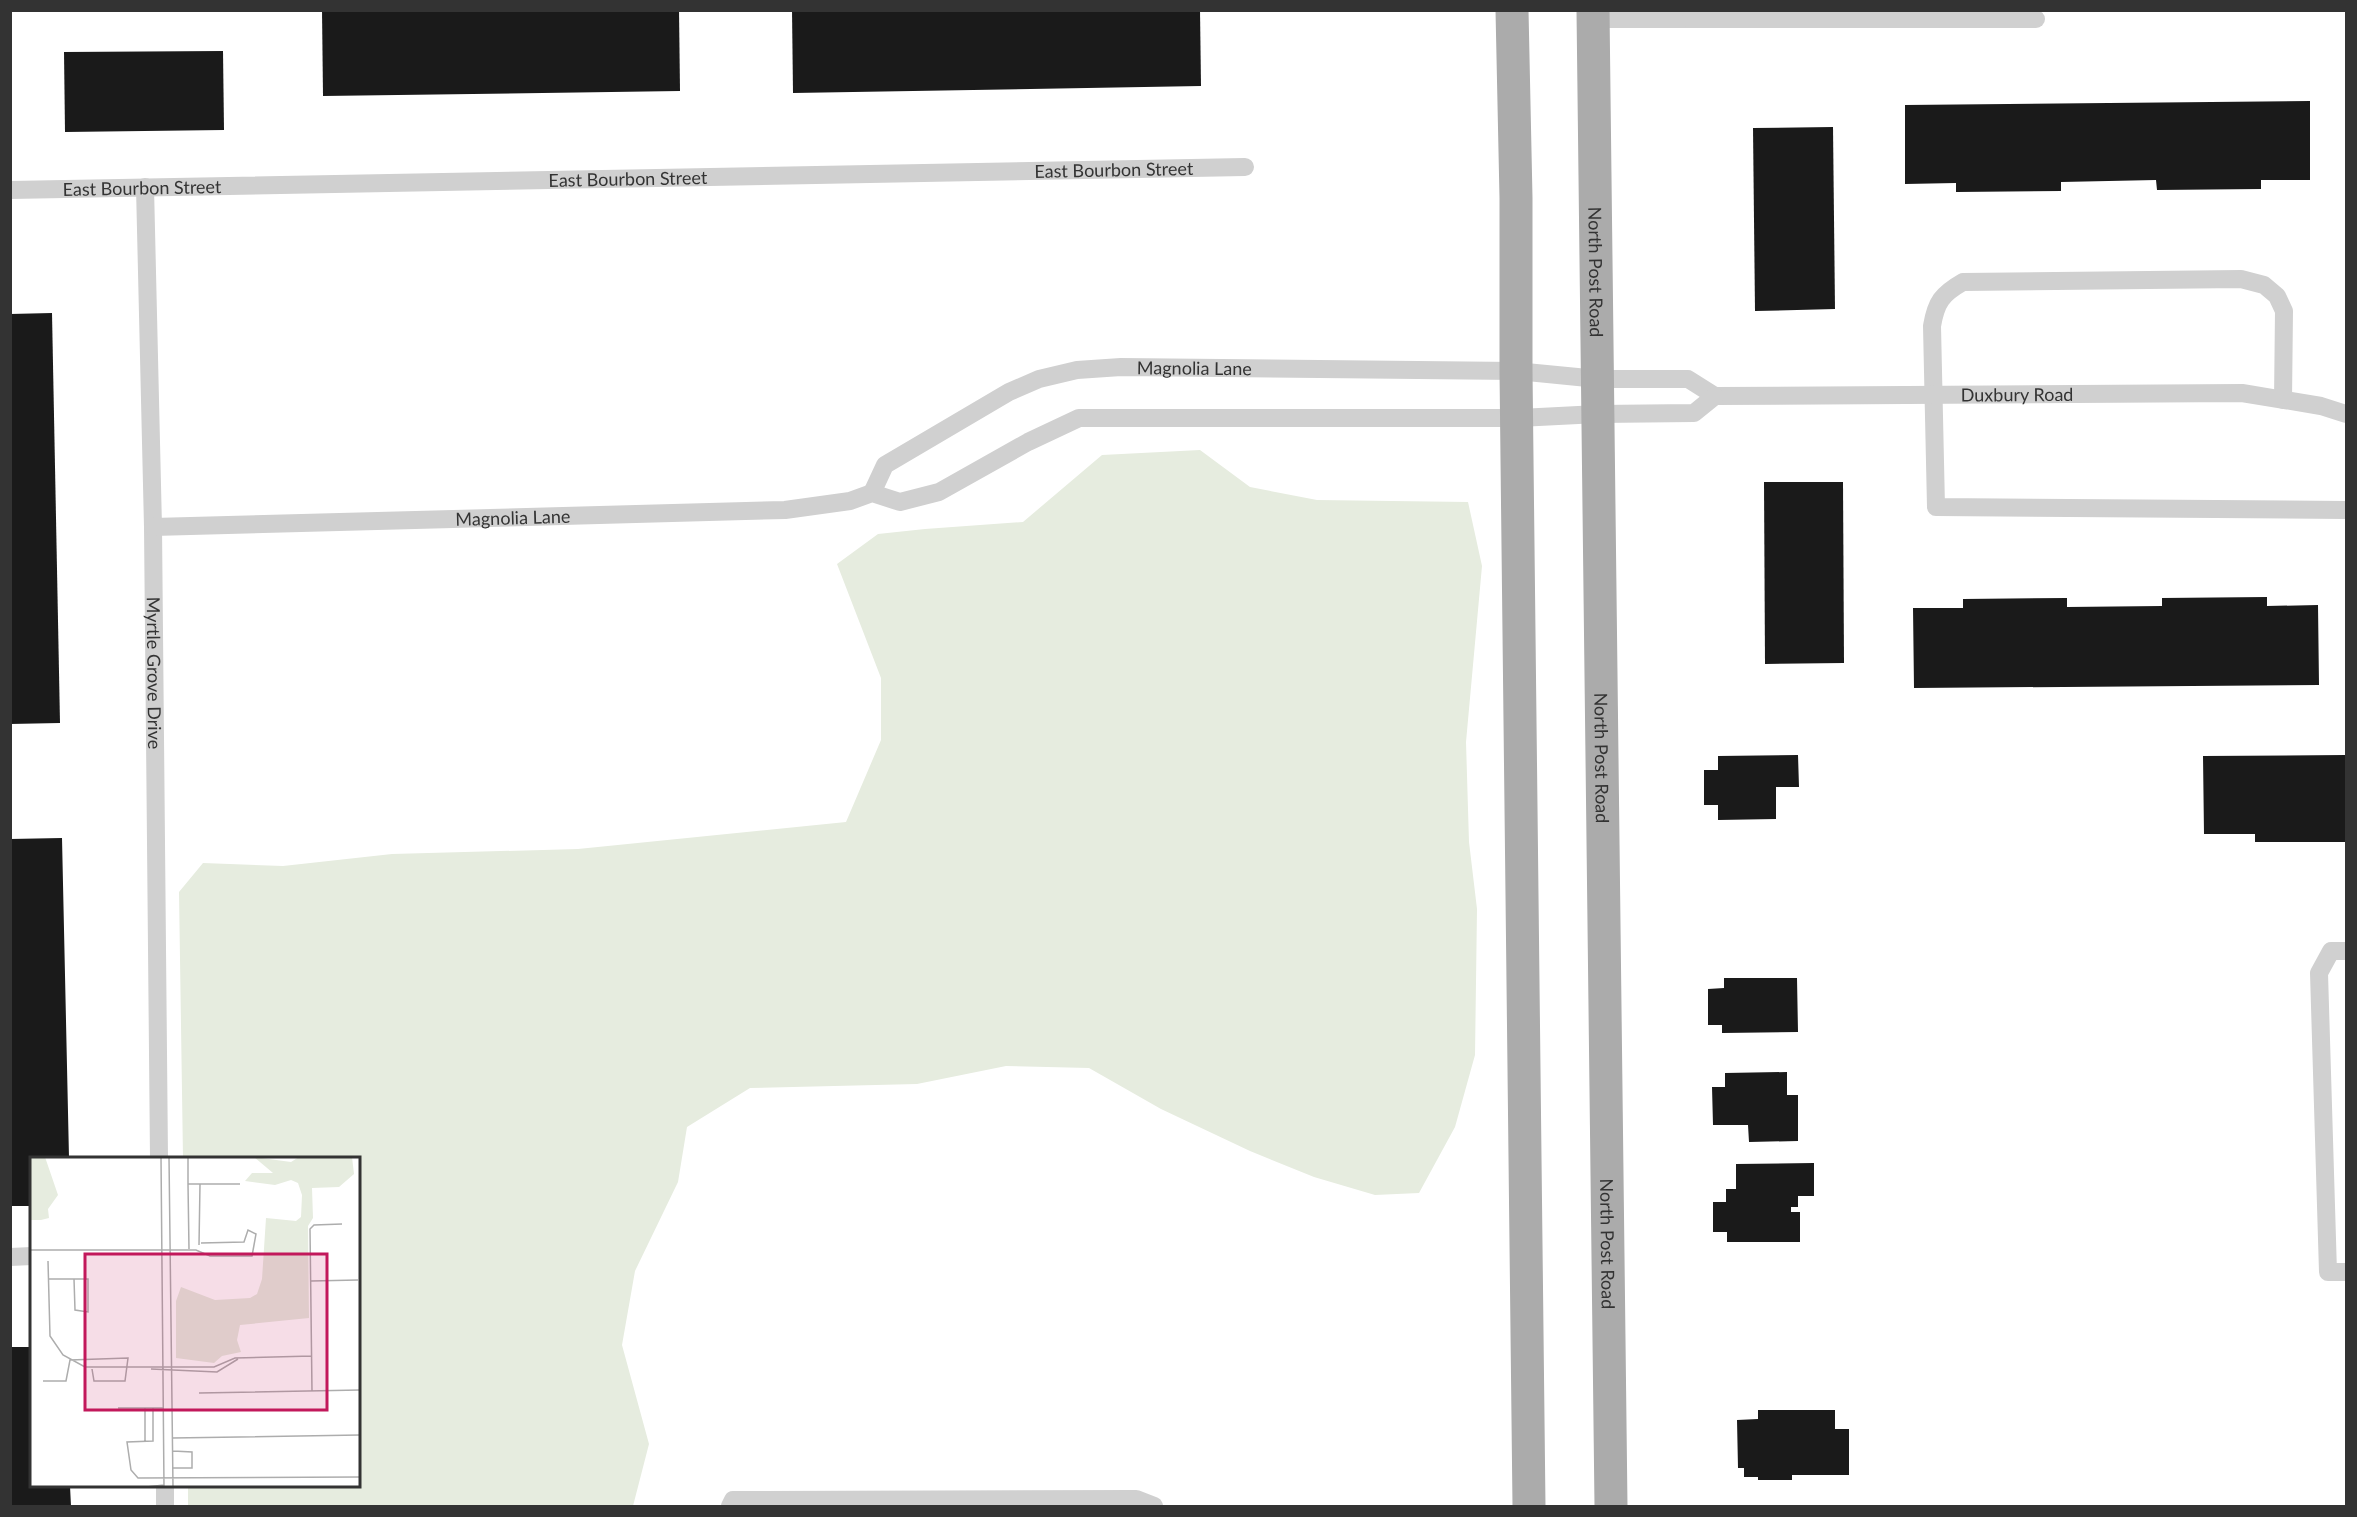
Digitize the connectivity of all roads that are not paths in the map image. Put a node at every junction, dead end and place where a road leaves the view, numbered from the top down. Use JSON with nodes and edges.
{"nodes":[{"id":1,"x":1512,"y":10,"type":"edge"},
{"id":2,"x":1593,"y":15,"type":"edge"},
{"id":3,"x":1691,"y":15,"type":"edge"},
{"id":4,"x":1770,"y":15,"type":"edge"},
{"id":5,"x":2036,"y":19,"type":"dead end"},
{"id":6,"x":1245,"y":167,"type":"dead end"},
{"id":7,"x":145,"y":187,"type":"junction"},
{"id":8,"x":10,"y":190,"type":"edge"},
{"id":9,"x":1516,"y":371,"type":"junction"},
{"id":10,"x":1598,"y":379,"type":"junction"},
{"id":11,"x":1933,"y":395,"type":"junction"},
{"id":12,"x":1715,"y":396,"type":"junction"},
{"id":13,"x":2283,"y":400,"type":"junction"},
{"id":14,"x":1598,"y":414,"type":"junction"},
{"id":15,"x":2346,"y":414,"type":"edge"},
{"id":16,"x":1517,"y":418,"type":"junction"},
{"id":17,"x":872,"y":493,"type":"junction"},
{"id":18,"x":2346,"y":510,"type":"edge"},
{"id":19,"x":153,"y":527,"type":"junction"},
{"id":20,"x":2346,"y":951,"type":"edge"},
{"id":21,"x":159,"y":1157,"type":"edge"},
{"id":22,"x":30,"y":1256,"type":"edge"},
{"id":23,"x":10,"y":1257,"type":"edge"},
{"id":24,"x":2346,"y":1272,"type":"edge"},
{"id":25,"x":165,"y":1487,"type":"edge"},
{"id":26,"x":165,"y":1506,"type":"edge"},
{"id":27,"x":730,"y":1506,"type":"edge"},
{"id":28,"x":1154,"y":1506,"type":"edge"},
{"id":29,"x":1529,"y":1506,"type":"edge"},
{"id":30,"x":1611,"y":1506,"type":"edge"}],
"edges":[{"from":1,"to":9,"type":"main road"},
{"from":2,"to":3,"type":"lane"},
{"from":2,"to":10,"type":"main road","name":"North Post Road"},
{"from":3,"to":4,"type":"lane"},
{"from":4,"to":5,"type":"lane"},
{"from":6,"to":7,"type":"lane","name":"East Bourbon Street"},
{"from":7,"to":8,"type":"lane","name":"East Bourbon Street"},
{"from":7,"to":19,"type":"lane","name":"Myrtle Grove Drive"},
{"from":9,"to":10,"type":"lane","name":"Magnolia Lane"},
{"from":9,"to":16,"type":"main road"},
{"from":9,"to":17,"type":"lane","name":"Magnolia Lane"},
{"from":10,"to":12,"type":"lane"},
{"from":10,"to":14,"type":"main road","name":"North Post Road"},
{"from":11,"to":12,"type":"lane","name":"Duxbury Road"},
{"from":11,"to":13,"type":"lane","name":"Duxbury Road"},
{"from":11,"to":13,"type":"lane"},
{"from":11,"to":18,"type":"lane"},
{"from":12,"to":14,"type":"lane"},
{"from":13,"to":15,"type":"lane","name":"Duxbury Road"},
{"from":14,"to":16,"type":"lane"},
{"from":14,"to":30,"type":"main road","name":"North Post Road"},
{"from":16,"to":17,"type":"lane"},
{"from":16,"to":29,"type":"main road"},
{"from":17,"to":19,"type":"lane","name":"Magnolia Lane"},
{"from":19,"to":21,"type":"lane","name":"Myrtle Grove Drive"},
{"from":20,"to":24,"type":"lane"},
{"from":22,"to":23,"type":"lane"},
{"from":25,"to":26,"type":"lane"},
{"from":27,"to":28,"type":"lane"}]}
